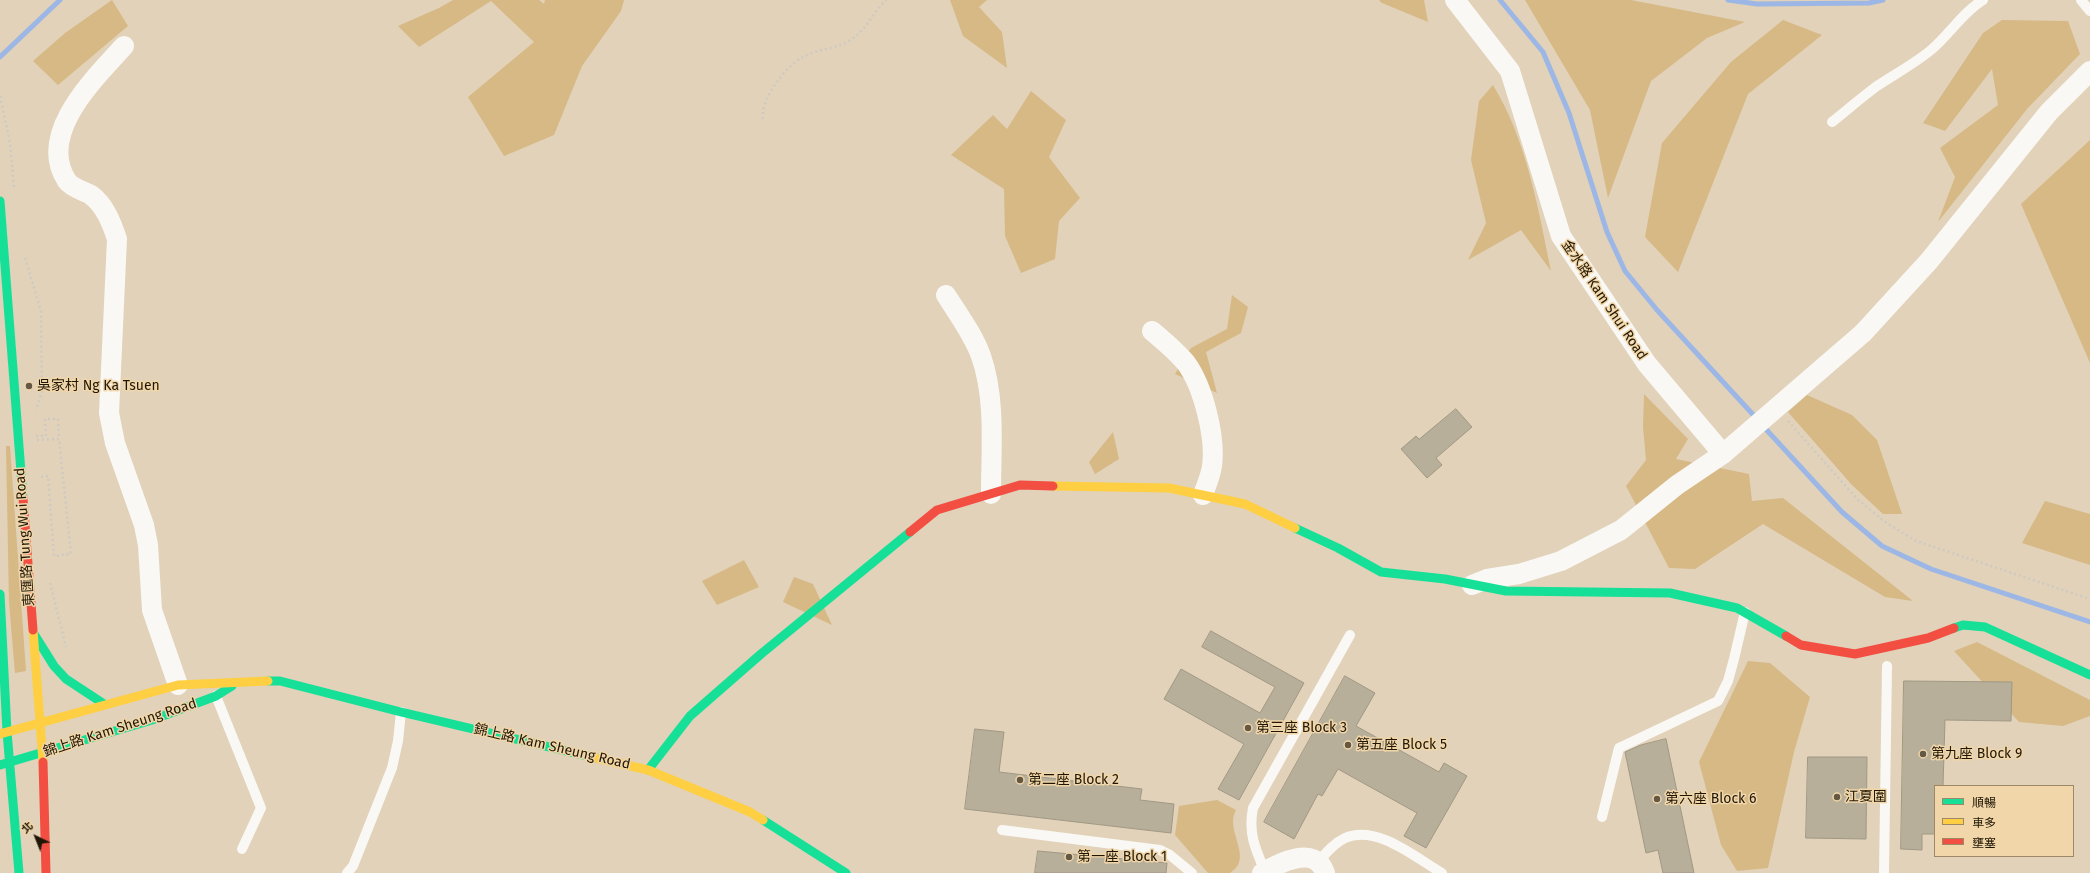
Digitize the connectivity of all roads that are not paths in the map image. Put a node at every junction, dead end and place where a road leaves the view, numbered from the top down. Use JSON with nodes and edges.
{"nodes":[{"id":1,"x":1455,"y":0,"type":"edge"},
{"id":2,"x":1984,"y":0,"type":"edge"},
{"id":3,"x":2081,"y":0,"type":"edge"},
{"id":4,"x":2090,"y":11,"type":"edge"},
{"id":5,"x":124,"y":46,"type":"dead end"},
{"id":6,"x":2090,"y":71,"type":"edge"},
{"id":7,"x":1832,"y":122,"type":"dead end"},
{"id":8,"x":0,"y":201,"type":"edge"},
{"id":9,"x":946,"y":295,"type":"dead end"},
{"id":10,"x":1152,"y":331,"type":"dead end"},
{"id":11,"x":1723,"y":454,"type":"junction"},
{"id":12,"x":991,"y":494,"type":"junction"},
{"id":13,"x":1203,"y":495,"type":"junction"},
{"id":14,"x":1472,"y":585,"type":"junction"},
{"id":15,"x":0,"y":594,"type":"edge"},
{"id":16,"x":1745,"y":612,"type":"junction"},
{"id":17,"x":32,"y":631,"type":"junction"},
{"id":18,"x":1350,"y":635,"type":"dead end"},
{"id":19,"x":1887,"y":666,"type":"dead end"},
{"id":20,"x":2090,"y":675,"type":"edge"},
{"id":21,"x":236,"y":683,"type":"junction"},
{"id":22,"x":178,"y":685,"type":"junction"},
{"id":23,"x":216,"y":696,"type":"junction"},
{"id":24,"x":104,"y":704,"type":"junction"},
{"id":25,"x":401,"y":712,"type":"junction"},
{"id":26,"x":40,"y":722,"type":"junction"},
{"id":27,"x":3,"y":733,"type":"edge"},
{"id":28,"x":43,"y":753,"type":"junction"},
{"id":29,"x":10,"y":762,"type":"junction"},
{"id":30,"x":0,"y":765,"type":"edge"},
{"id":31,"x":648,"y":770,"type":"junction"},
{"id":32,"x":1602,"y":817,"type":"dead end"},
{"id":33,"x":1002,"y":830,"type":"dead end"},
{"id":34,"x":6,"y":838,"type":"dead end"},
{"id":35,"x":242,"y":849,"type":"dead end"},
{"id":36,"x":18,"y":860,"type":"junction"},
{"id":37,"x":1321,"y":868,"type":"edge"},
{"id":38,"x":1264,"y":872,"type":"edge"},
{"id":39,"x":19,"y":873,"type":"edge"},
{"id":40,"x":46,"y":873,"type":"edge"},
{"id":41,"x":347,"y":873,"type":"edge"},
{"id":42,"x":846,"y":873,"type":"edge"},
{"id":43,"x":1192,"y":873,"type":"edge"},
{"id":44,"x":1442,"y":873,"type":"edge"},
{"id":45,"x":1884,"y":873,"type":"edge"}],
"edges":[{"from":1,"to":11,"type":"street","name":"金水路 Kam Shui Road"},
{"from":2,"to":7,"type":"lane"},
{"from":3,"to":4,"type":"lane"},
{"from":5,"to":22,"type":"street"},
{"from":6,"to":11,"type":"street"},
{"from":8,"to":17,"type":"street","name":"東匯路 Tung Wui Road"},
{"from":9,"to":12,"type":"street"},
{"from":10,"to":13,"type":"street"},
{"from":11,"to":14,"type":"street"},
{"from":12,"to":13,"type":"street"},
{"from":12,"to":31,"type":"street"},
{"from":13,"to":14,"type":"street"},
{"from":14,"to":16,"type":"street"},
{"from":15,"to":27,"type":"street","name":"東匯路 Tung Wui Road"},
{"from":16,"to":20,"type":"street"},
{"from":16,"to":32,"type":"lane"},
{"from":17,"to":24,"type":"street"},
{"from":17,"to":26,"type":"street","name":"東匯路 Tung Wui Road"},
{"from":18,"to":38,"type":"lane"},
{"from":19,"to":45,"type":"lane"},
{"from":21,"to":22,"type":"street","name":"錦上路 Kam Sheung Road"},
{"from":21,"to":23,"type":"street","name":"錦上路 Kam Sheung Road"},
{"from":21,"to":25,"type":"street","name":"錦上路 Kam Sheung Road"},
{"from":22,"to":24,"type":"street","name":"錦上路 Kam Sheung Road"},
{"from":23,"to":28,"type":"street","name":"錦上路 Kam Sheung Road"},
{"from":23,"to":35,"type":"lane"},
{"from":24,"to":26,"type":"street","name":"錦上路 Kam Sheung Road"},
{"from":25,"to":31,"type":"street","name":"錦上路 Kam Sheung Road"},
{"from":25,"to":41,"type":"lane"},
{"from":26,"to":27,"type":"street","name":"錦上路 Kam Sheung Road"},
{"from":26,"to":28,"type":"street","name":"東匯路 Tung Wui Road"},
{"from":27,"to":29,"type":"street","name":"東匯路 Tung Wui Road"},
{"from":28,"to":29,"type":"street","name":"錦上路 Kam Sheung Road"},
{"from":28,"to":40,"type":"street","name":"東匯路 Tung Wui Road"},
{"from":29,"to":30,"type":"street","name":"錦上路 Kam Sheung Road"},
{"from":29,"to":36,"type":"street","name":"東匯路 Tung Wui Road"},
{"from":31,"to":42,"type":"street","name":"錦上路 Kam Sheung Road"},
{"from":33,"to":43,"type":"lane"},
{"from":34,"to":36,"type":"street"},
{"from":36,"to":39,"type":"street","name":"東匯路 Tung Wui Road"},
{"from":37,"to":38,"type":"street"},
{"from":37,"to":44,"type":"lane"}]}
